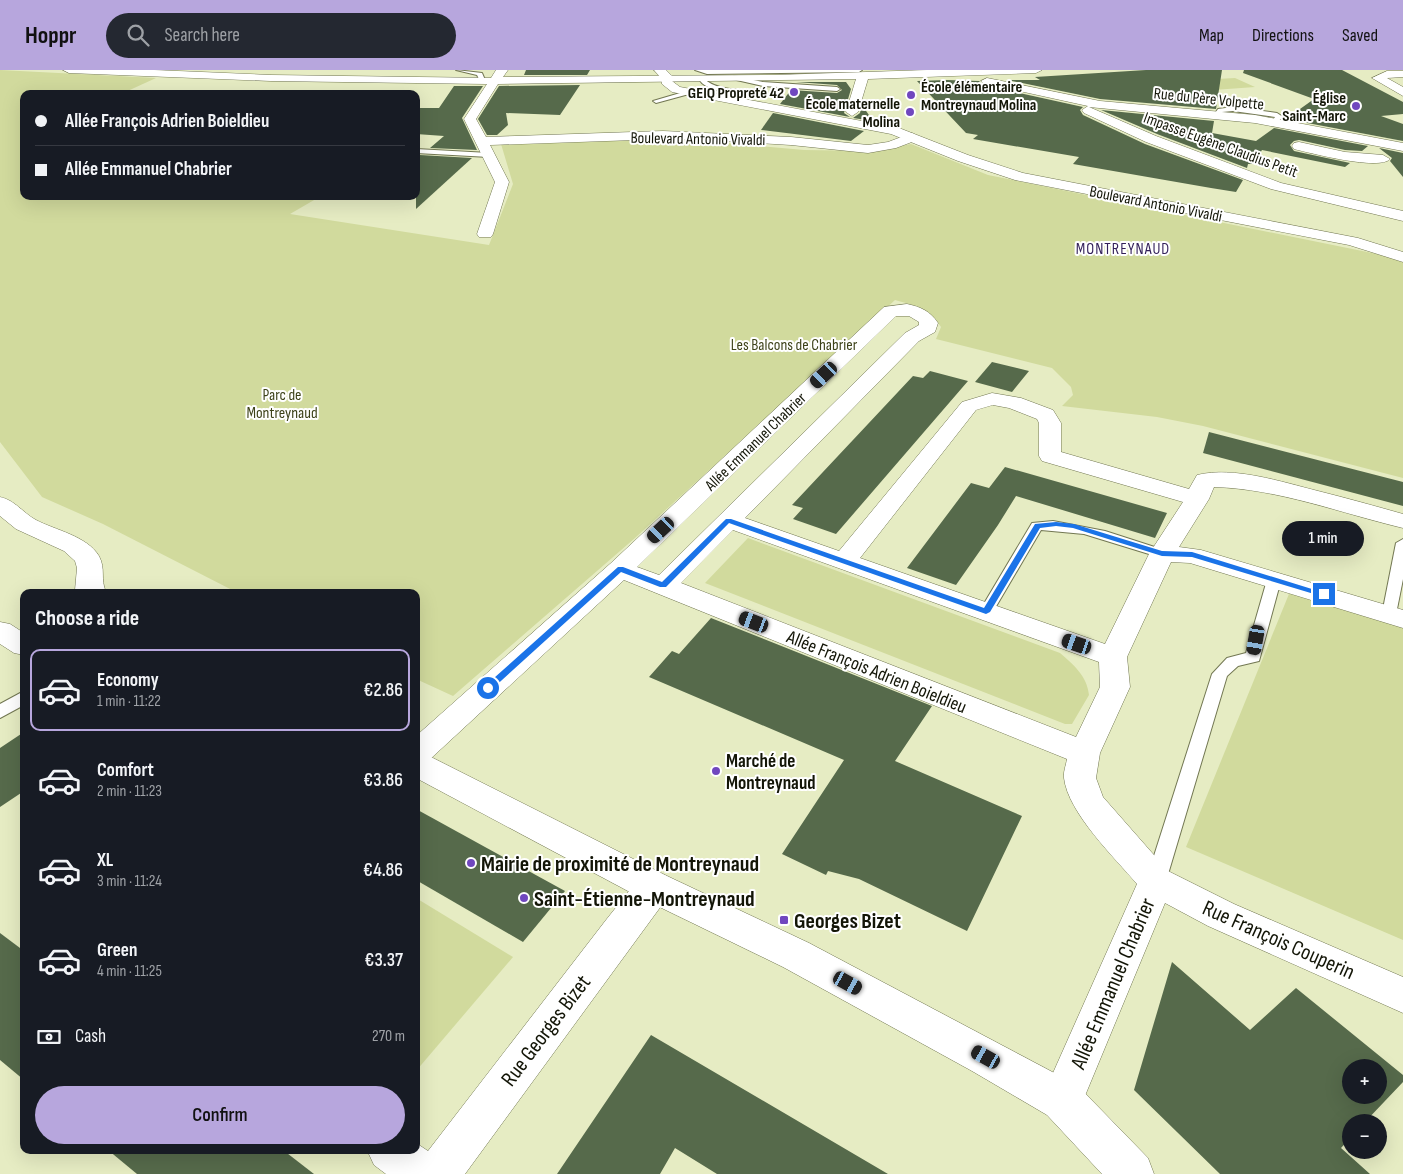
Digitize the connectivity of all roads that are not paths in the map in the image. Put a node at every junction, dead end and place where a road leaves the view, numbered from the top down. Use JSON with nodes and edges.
{"nodes":[{"id":1,"x":68,"y":70,"type":"edge"},
{"id":2,"x":459,"y":70,"type":"edge"},
{"id":3,"x":949,"y":70,"type":"edge"},
{"id":4,"x":1036,"y":70,"type":"edge"},
{"id":5,"x":162,"y":72,"type":"edge"},
{"id":6,"x":657,"y":72,"type":"edge"},
{"id":7,"x":193,"y":73,"type":"edge"},
{"id":8,"x":861,"y":73,"type":"edge"},
{"id":9,"x":699,"y":74,"type":"edge"},
{"id":10,"x":962,"y":74,"type":"junction"},
{"id":11,"x":1403,"y":74,"type":"edge"},
{"id":12,"x":493,"y":77,"type":"edge"},
{"id":13,"x":271,"y":78,"type":"junction"},
{"id":14,"x":734,"y":78,"type":"junction"},
{"id":15,"x":359,"y":80,"type":"junction"},
{"id":16,"x":618,"y":80,"type":"junction"},
{"id":17,"x":772,"y":85,"type":"junction"},
{"id":18,"x":838,"y":89,"type":"dead end"},
{"id":19,"x":250,"y":90,"type":"dead end"},
{"id":20,"x":350,"y":90,"type":"edge"},
{"id":21,"x":1403,"y":92,"type":"edge"},
{"id":22,"x":687,"y":93,"type":"junction"},
{"id":23,"x":1062,"y":98,"type":"junction"},
{"id":24,"x":656,"y":102,"type":"dead end"},
{"id":25,"x":852,"y":112,"type":"dead end"},
{"id":26,"x":912,"y":137,"type":"junction"},
{"id":27,"x":482,"y":141,"type":"junction"},
{"id":28,"x":1288,"y":144,"type":"dead end"},
{"id":29,"x":1403,"y":147,"type":"edge"},
{"id":30,"x":420,"y":151,"type":"edge"},
{"id":31,"x":489,"y":155,"type":"junction"},
{"id":32,"x":1403,"y":158,"type":"edge"},
{"id":33,"x":1403,"y":216,"type":"edge"},
{"id":34,"x":485,"y":234,"type":"dead end"},
{"id":35,"x":1403,"y":257,"type":"edge"},
{"id":36,"x":1197,"y":499,"type":"junction"},
{"id":37,"x":0,"y":504,"type":"edge"},
{"id":38,"x":728,"y":520,"type":"junction"},
{"id":39,"x":1403,"y":521,"type":"edge"},
{"id":40,"x":1403,"y":543,"type":"edge"},
{"id":41,"x":1162,"y":554,"type":"junction"},
{"id":42,"x":844,"y":562,"type":"junction"},
{"id":43,"x":620,"y":569,"type":"junction"},
{"id":44,"x":1274,"y":580,"type":"junction"},
{"id":45,"x":663,"y":586,"type":"junction"},
{"id":46,"x":88,"y":589,"type":"edge"},
{"id":47,"x":986,"y":612,"type":"junction"},
{"id":48,"x":1396,"y":616,"type":"edge"},
{"id":49,"x":0,"y":631,"type":"edge"},
{"id":50,"x":20,"y":644,"type":"edge"},
{"id":51,"x":1113,"y":657,"type":"junction"},
{"id":52,"x":20,"y":700,"type":"edge"},
{"id":53,"x":0,"y":712,"type":"edge"},
{"id":54,"x":420,"y":750,"type":"edge"},
{"id":55,"x":1084,"y":753,"type":"junction"},
{"id":56,"x":420,"y":765,"type":"edge"},
{"id":57,"x":1156,"y":881,"type":"junction"},
{"id":58,"x":654,"y":887,"type":"junction"},
{"id":59,"x":1403,"y":995,"type":"edge"},
{"id":60,"x":1062,"y":1100,"type":"junction"},
{"id":61,"x":395,"y":1154,"type":"edge"},
{"id":62,"x":423,"y":1174,"type":"edge"},
{"id":63,"x":438,"y":1174,"type":"edge"},
{"id":64,"x":1132,"y":1174,"type":"edge"}],
"edges":[{"from":1,"to":5,"type":"street"},
{"from":2,"to":12,"type":"lane"},
{"from":3,"to":10,"type":"lane"},
{"from":4,"to":10,"type":"street"},
{"from":5,"to":7,"type":"street"},
{"from":6,"to":9,"type":"street"},
{"from":6,"to":16,"type":"street"},
{"from":6,"to":16,"type":"street"},
{"from":6,"to":22,"type":"street","name":"Boulevard Antonio Vivaldi"},
{"from":7,"to":13,"type":"street"},
{"from":8,"to":9,"type":"lane"},
{"from":8,"to":10,"type":"street"},
{"from":8,"to":14,"type":"street"},
{"from":8,"to":25,"type":"street"},
{"from":9,"to":14,"type":"street"},
{"from":9,"to":17,"type":"lane"},
{"from":10,"to":23,"type":"street","name":"Rue du Père Volpette"},
{"from":11,"to":21,"type":"street"},
{"from":12,"to":15,"type":"street"},
{"from":12,"to":16,"type":"street"},
{"from":12,"to":27,"type":"street"},
{"from":13,"to":15,"type":"street"},
{"from":13,"to":19,"type":"street"},
{"from":14,"to":17,"type":"lane"},
{"from":15,"to":20,"type":"street"},
{"from":17,"to":18,"type":"lane"},
{"from":22,"to":24,"type":"lane"},
{"from":22,"to":26,"type":"street","name":"Boulevard Antonio Vivaldi"},
{"from":23,"to":29,"type":"street","name":"Rue du Père Volpette"},
{"from":23,"to":33,"type":"street","name":"Impasse Eugène Claudius Petit"},
{"from":26,"to":27,"type":"street","name":"Boulevard Antonio Vivaldi"},
{"from":26,"to":35,"type":"street","name":"Boulevard Antonio Vivaldi"},
{"from":27,"to":31,"type":"street"},
{"from":28,"to":32,"type":"street"},
{"from":30,"to":31,"type":"lane"},
{"from":31,"to":34,"type":"street"},
{"from":36,"to":39,"type":"street","name":"Allée Emmanuel Chabrier"},
{"from":36,"to":41,"type":"street","name":"Allée Emmanuel Chabrier"},
{"from":36,"to":42,"type":"street"},
{"from":37,"to":46,"type":"street"},
{"from":38,"to":42,"type":"street"},
{"from":38,"to":43,"type":"street","name":"Allée Emmanuel Chabrier"},
{"from":38,"to":45,"type":"street","name":"Allée Emmanuel Chabrier"},
{"from":40,"to":48,"type":"lane"},
{"from":41,"to":44,"type":"street"},
{"from":41,"to":47,"type":"lane"},
{"from":41,"to":51,"type":"street","name":"Allée Emmanuel Chabrier"},
{"from":42,"to":47,"type":"street"},
{"from":43,"to":45,"type":"street","name":"Allée François Adrien Boieldieu"},
{"from":43,"to":54,"type":"street"},
{"from":44,"to":48,"type":"street"},
{"from":44,"to":57,"type":"lane"},
{"from":45,"to":55,"type":"street","name":"Allée François Adrien Boieldieu"},
{"from":47,"to":51,"type":"street"},
{"from":49,"to":50,"type":"street"},
{"from":51,"to":55,"type":"street","name":"Allée Emmanuel Chabrier"},
{"from":52,"to":53,"type":"lane"},
{"from":55,"to":57,"type":"street","name":"Allée Emmanuel Chabrier"},
{"from":56,"to":58,"type":"street"},
{"from":57,"to":59,"type":"street","name":"Rue François Couperin"},
{"from":57,"to":60,"type":"street","name":"Allée Emmanuel Chabrier"},
{"from":58,"to":60,"type":"street"},
{"from":58,"to":63,"type":"street","name":"Rue Georges Bizet"},
{"from":60,"to":64,"type":"street"},
{"from":61,"to":62,"type":"street"}]}
